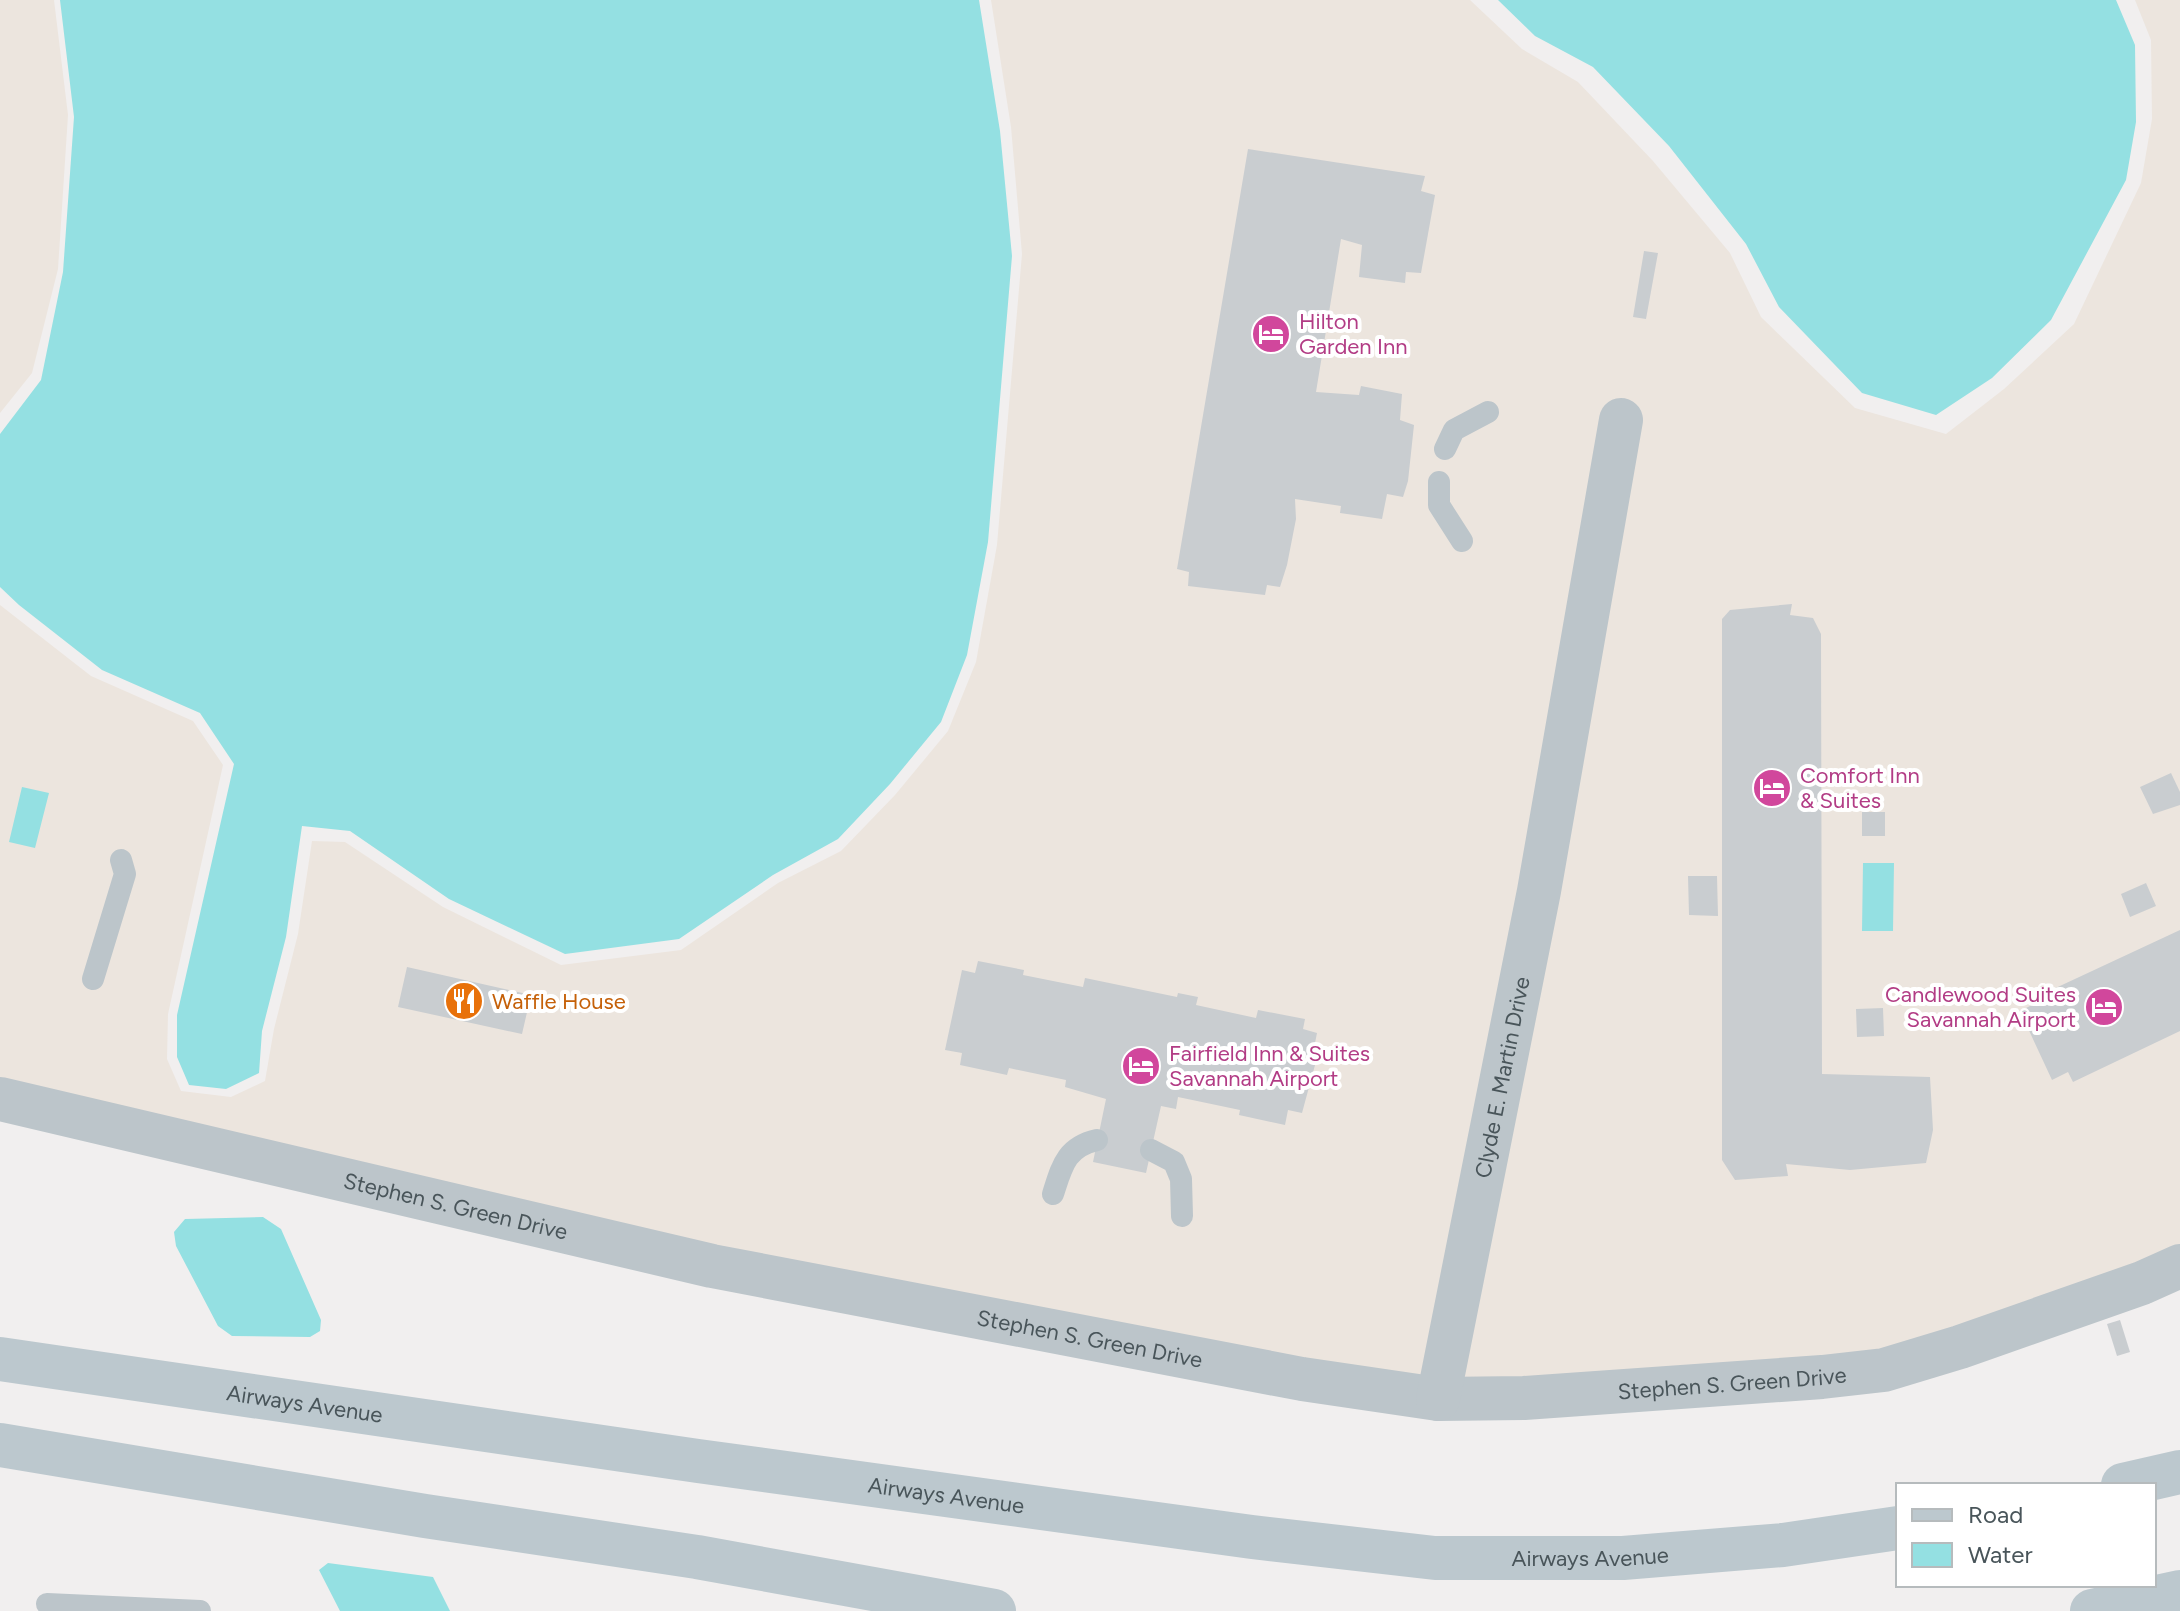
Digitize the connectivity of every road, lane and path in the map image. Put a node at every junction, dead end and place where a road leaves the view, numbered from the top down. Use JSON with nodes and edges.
{"nodes":[{"id":1,"x":1488,"y":412,"type":"dead end"},
{"id":2,"x":1621,"y":420,"type":"dead end"},
{"id":3,"x":1445,"y":449,"type":"dead end"},
{"id":4,"x":1439,"y":482,"type":"dead end"},
{"id":5,"x":1462,"y":541,"type":"dead end"},
{"id":6,"x":121,"y":860,"type":"dead end"},
{"id":7,"x":93,"y":979,"type":"dead end"},
{"id":8,"x":0,"y":1099,"type":"edge"},
{"id":9,"x":1097,"y":1140,"type":"dead end"},
{"id":10,"x":1151,"y":1150,"type":"dead end"},
{"id":11,"x":1053,"y":1194,"type":"dead end"},
{"id":12,"x":1182,"y":1216,"type":"dead end"},
{"id":13,"x":2180,"y":1266,"type":"edge"},
{"id":14,"x":0,"y":1359,"type":"edge"},
{"id":15,"x":1438,"y":1399,"type":"junction"},
{"id":16,"x":0,"y":1445,"type":"edge"},
{"id":17,"x":2180,"y":1472,"type":"edge"},
{"id":18,"x":2132,"y":1483,"type":"edge"},
{"id":19,"x":1896,"y":1528,"type":"edge"},
{"id":20,"x":2180,"y":1592,"type":"edge"},
{"id":21,"x":47,"y":1604,"type":"dead end"},
{"id":22,"x":200,"y":1611,"type":"edge"},
{"id":23,"x":994,"y":1611,"type":"edge"},
{"id":24,"x":2092,"y":1611,"type":"edge"}],
"edges":[{"from":1,"to":3,"type":"lane"},
{"from":2,"to":15,"type":"street","name":"Clyde E. Martin Drive"},
{"from":4,"to":5,"type":"lane"},
{"from":6,"to":7,"type":"lane"},
{"from":8,"to":15,"type":"street","name":"Stephen S. Green Drive"},
{"from":9,"to":11,"type":"lane"},
{"from":10,"to":12,"type":"lane"},
{"from":13,"to":15,"type":"street","name":"Stephen S. Green Drive"},
{"from":14,"to":19,"type":"main road","name":"Airways Avenue"},
{"from":16,"to":23,"type":"main road"},
{"from":17,"to":18,"type":"main road"},
{"from":20,"to":24,"type":"main road"},
{"from":21,"to":22,"type":"lane"}]}
